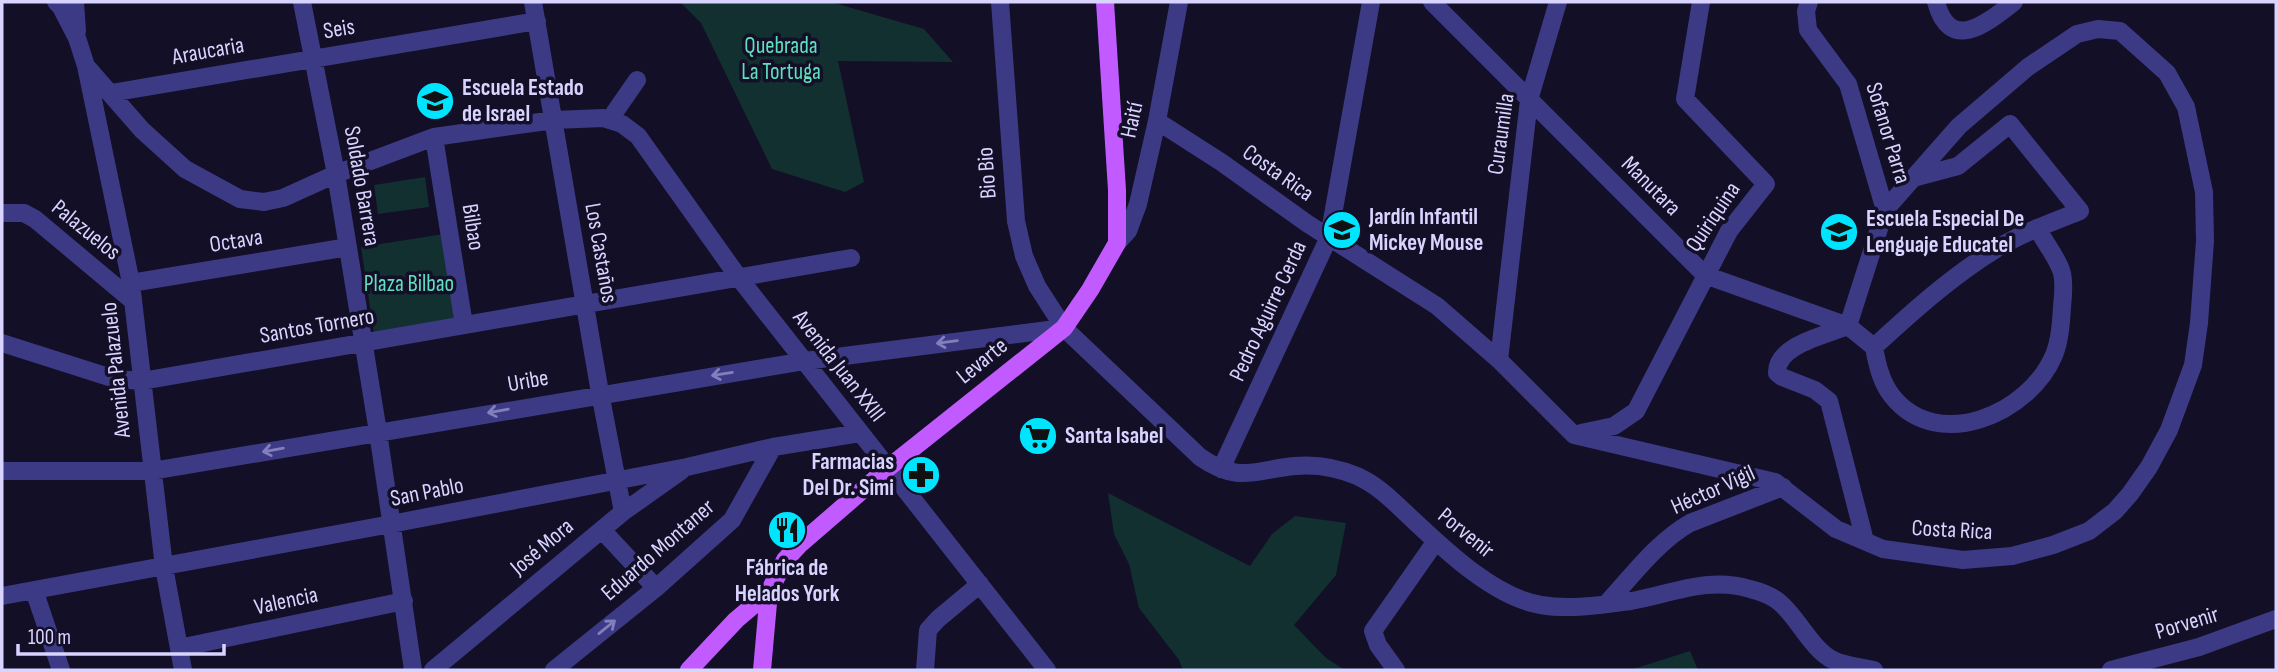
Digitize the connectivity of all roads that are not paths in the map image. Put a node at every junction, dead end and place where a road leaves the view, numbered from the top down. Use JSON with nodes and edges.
{"nodes":[{"id":1,"x":56,"y":2,"type":"edge"},
{"id":2,"x":75,"y":2,"type":"edge"},
{"id":3,"x":302,"y":2,"type":"edge"},
{"id":4,"x":533,"y":2,"type":"edge"},
{"id":5,"x":1105,"y":2,"type":"edge"},
{"id":6,"x":1371,"y":2,"type":"edge"},
{"id":7,"x":1432,"y":2,"type":"edge"},
{"id":8,"x":1558,"y":2,"type":"edge"},
{"id":9,"x":1700,"y":2,"type":"edge"},
{"id":10,"x":1809,"y":2,"type":"edge"},
{"id":11,"x":1936,"y":2,"type":"edge"},
{"id":12,"x":2014,"y":2,"type":"edge"},
{"id":13,"x":1179,"y":3,"type":"edge"},
{"id":14,"x":998,"y":6,"type":"edge"},
{"id":15,"x":537,"y":21,"type":"junction"},
{"id":16,"x":77,"y":38,"type":"junction"},
{"id":17,"x":314,"y":58,"type":"junction"},
{"id":18,"x":86,"y":66,"type":"junction"},
{"id":19,"x":637,"y":80,"type":"dead end"},
{"id":20,"x":111,"y":93,"type":"junction"},
{"id":21,"x":1529,"y":100,"type":"junction"},
{"id":22,"x":554,"y":120,"type":"junction"},
{"id":23,"x":616,"y":121,"type":"junction"},
{"id":24,"x":1157,"y":121,"type":"junction"},
{"id":25,"x":434,"y":137,"type":"junction"},
{"id":26,"x":336,"y":174,"type":"junction"},
{"id":27,"x":1913,"y":178,"type":"junction"},
{"id":28,"x":1885,"y":210,"type":"junction"},
{"id":29,"x":2,"y":213,"type":"edge"},
{"id":30,"x":2037,"y":228,"type":"junction"},
{"id":31,"x":1329,"y":237,"type":"junction"},
{"id":32,"x":1117,"y":243,"type":"junction"},
{"id":33,"x":348,"y":247,"type":"junction"},
{"id":34,"x":850,"y":258,"type":"dead end"},
{"id":35,"x":1705,"y":275,"type":"junction"},
{"id":36,"x":739,"y":278,"type":"junction"},
{"id":37,"x":131,"y":283,"type":"junction"},
{"id":38,"x":133,"y":301,"type":"junction"},
{"id":39,"x":585,"y":303,"type":"junction"},
{"id":40,"x":464,"y":325,"type":"junction"},
{"id":41,"x":1848,"y":326,"type":"junction"},
{"id":42,"x":1064,"y":328,"type":"junction"},
{"id":43,"x":364,"y":342,"type":"junction"},
{"id":44,"x":2,"y":343,"type":"edge"},
{"id":45,"x":1874,"y":346,"type":"junction"},
{"id":46,"x":804,"y":360,"type":"junction"},
{"id":47,"x":1499,"y":360,"type":"junction"},
{"id":48,"x":142,"y":381,"type":"junction"},
{"id":49,"x":600,"y":393,"type":"junction"},
{"id":50,"x":378,"y":432,"type":"junction"},
{"id":51,"x":860,"y":433,"type":"junction"},
{"id":52,"x":1574,"y":435,"type":"junction"},
{"id":53,"x":773,"y":447,"type":"junction"},
{"id":54,"x":687,"y":467,"type":"junction"},
{"id":55,"x":888,"y":468,"type":"junction"},
{"id":56,"x":1221,"y":469,"type":"junction"},
{"id":57,"x":2,"y":471,"type":"edge"},
{"id":58,"x":152,"y":471,"type":"junction"},
{"id":59,"x":617,"y":480,"type":"junction"},
{"id":60,"x":1783,"y":487,"type":"junction"},
{"id":61,"x":623,"y":512,"type":"junction"},
{"id":62,"x":391,"y":524,"type":"junction"},
{"id":63,"x":601,"y":530,"type":"junction"},
{"id":64,"x":1436,"y":541,"type":"junction"},
{"id":65,"x":1865,"y":541,"type":"junction"},
{"id":66,"x":164,"y":567,"type":"junction"},
{"id":67,"x":980,"y":584,"type":"junction"},
{"id":68,"x":656,"y":588,"type":"junction"},
{"id":69,"x":34,"y":590,"type":"junction"},
{"id":70,"x":769,"y":592,"type":"junction"},
{"id":71,"x":2,"y":596,"type":"edge"},
{"id":72,"x":404,"y":601,"type":"junction"},
{"id":73,"x":1607,"y":603,"type":"junction"},
{"id":74,"x":2276,"y":619,"type":"edge"},
{"id":75,"x":179,"y":648,"type":"junction"},
{"id":76,"x":61,"y":670,"type":"edge"},
{"id":77,"x":183,"y":670,"type":"edge"},
{"id":78,"x":413,"y":670,"type":"edge"},
{"id":79,"x":433,"y":670,"type":"edge"},
{"id":80,"x":554,"y":670,"type":"edge"},
{"id":81,"x":689,"y":670,"type":"edge"},
{"id":82,"x":762,"y":670,"type":"edge"},
{"id":83,"x":925,"y":670,"type":"edge"},
{"id":84,"x":1047,"y":670,"type":"edge"},
{"id":85,"x":1396,"y":670,"type":"edge"},
{"id":86,"x":1874,"y":670,"type":"edge"},
{"id":87,"x":2111,"y":670,"type":"edge"}],
"edges":[{"from":1,"to":16,"type":"street"},
{"from":2,"to":16,"type":"street"},
{"from":3,"to":17,"type":"street","name":"Soldado Barrera"},
{"from":4,"to":15,"type":"street","name":"Los Castaños"},
{"from":5,"to":32,"type":"main road","name":"Levarte"},
{"from":6,"to":31,"type":"street","name":"Pedro Aguirre Cerda"},
{"from":7,"to":21,"type":"street","name":"Manutara"},
{"from":8,"to":21,"type":"street","name":"Curaumilla"},
{"from":9,"to":35,"type":"street","name":"Quiriquina"},
{"from":10,"to":28,"type":"street","name":"Sofanor Parra"},
{"from":11,"to":12,"type":"street"},
{"from":13,"to":24,"type":"street","name":"Haití"},
{"from":14,"to":42,"type":"street","name":"Bio Bio"},
{"from":15,"to":17,"type":"street","name":"Seis"},
{"from":15,"to":22,"type":"street","name":"Los Castaños"},
{"from":16,"to":18,"type":"street","name":"Avenida Palazuelo"},
{"from":17,"to":20,"type":"street","name":"Araucaria"},
{"from":17,"to":26,"type":"street","name":"Soldado Barrera"},
{"from":18,"to":20,"type":"street"},
{"from":18,"to":37,"type":"street","name":"Avenida Palazuelo"},
{"from":19,"to":23,"type":"street"},
{"from":20,"to":26,"type":"street"},
{"from":21,"to":35,"type":"street","name":"Manutara"},
{"from":21,"to":47,"type":"street","name":"Curaumilla"},
{"from":22,"to":23,"type":"street"},
{"from":22,"to":25,"type":"street"},
{"from":22,"to":39,"type":"street","name":"Los Castaños"},
{"from":23,"to":36,"type":"street","name":"Avenida Juan XXIII"},
{"from":24,"to":31,"type":"street","name":"Costa Rica"},
{"from":24,"to":32,"type":"street","name":"Haití"},
{"from":25,"to":26,"type":"street"},
{"from":25,"to":40,"type":"street","name":"Bilbao"},
{"from":26,"to":33,"type":"street","name":"Soldado Barrera"},
{"from":27,"to":28,"type":"street","name":"Costa Rica"},
{"from":27,"to":30,"type":"street","name":"Sofanor Parra"},
{"from":27,"to":65,"type":"street","name":"Costa Rica"},
{"from":28,"to":41,"type":"street","name":"Sofanor Parra"},
{"from":29,"to":38,"type":"street","name":"Palazuelos"},
{"from":30,"to":45,"type":"street"},
{"from":30,"to":45,"type":"street"},
{"from":31,"to":47,"type":"street","name":"Costa Rica"},
{"from":31,"to":56,"type":"street","name":"Pedro Aguirre Cerda"},
{"from":32,"to":42,"type":"main road","name":"Levarte"},
{"from":33,"to":37,"type":"street","name":"Octava"},
{"from":33,"to":43,"type":"street","name":"Soldado Barrera"},
{"from":34,"to":36,"type":"street","name":"Santos Tornero"},
{"from":35,"to":41,"type":"street","name":"Manutara"},
{"from":35,"to":52,"type":"street","name":"Quiriquina"},
{"from":36,"to":39,"type":"street","name":"Santos Tornero"},
{"from":36,"to":46,"type":"street","name":"Avenida Juan XXIII"},
{"from":37,"to":38,"type":"street","name":"Avenida Palazuelo"},
{"from":38,"to":48,"type":"street","name":"Avenida Palazuelo"},
{"from":39,"to":40,"type":"street","name":"Santos Tornero"},
{"from":39,"to":49,"type":"street","name":"Los Castaños"},
{"from":40,"to":43,"type":"street","name":"Santos Tornero"},
{"from":41,"to":45,"type":"street","name":"Manutara"},
{"from":41,"to":65,"type":"street"},
{"from":42,"to":46,"type":"street","name":"Uribe","one_way":true},
{"from":42,"to":55,"type":"main road","name":"Levarte"},
{"from":42,"to":56,"type":"street","name":"Porvenir"},
{"from":43,"to":48,"type":"street","name":"Santos Tornero"},
{"from":43,"to":50,"type":"street","name":"Soldado Barrera"},
{"from":44,"to":48,"type":"street","name":"Santos Tornero"},
{"from":46,"to":49,"type":"street","name":"Uribe","one_way":true},
{"from":46,"to":51,"type":"street","name":"Avenida Juan XXIII"},
{"from":47,"to":52,"type":"street","name":"Costa Rica"},
{"from":48,"to":58,"type":"street","name":"Avenida Palazuelo"},
{"from":49,"to":50,"type":"street","name":"Uribe","one_way":true},
{"from":49,"to":59,"type":"street","name":"Los Castaños"},
{"from":50,"to":58,"type":"street","name":"Uribe","one_way":true},
{"from":50,"to":62,"type":"street","name":"Soldado Barrera"},
{"from":51,"to":53,"type":"street","name":"San Pablo"},
{"from":51,"to":55,"type":"street","name":"Avenida Juan XXIII"},
{"from":52,"to":60,"type":"street","name":"Costa Rica"},
{"from":53,"to":54,"type":"street","name":"San Pablo"},
{"from":53,"to":68,"type":"street","name":"Eduardo Montaner"},
{"from":54,"to":59,"type":"street","name":"San Pablo"},
{"from":54,"to":61,"type":"street","name":"José Mora"},
{"from":55,"to":67,"type":"street","name":"Avenida Juan XXIII"},
{"from":55,"to":70,"type":"main road","name":"Levarte"},
{"from":56,"to":64,"type":"street","name":"Porvenir"},
{"from":57,"to":58,"type":"street","name":"Uribe"},
{"from":58,"to":66,"type":"street","name":"Avenida Palazuelo"},
{"from":59,"to":61,"type":"street","name":"Los Castaños"},
{"from":59,"to":62,"type":"street","name":"San Pablo"},
{"from":60,"to":65,"type":"street","name":"Costa Rica"},
{"from":60,"to":73,"type":"street","name":"Héctor Vigil"},
{"from":61,"to":63,"type":"street","name":"José Mora"},
{"from":62,"to":66,"type":"street","name":"San Pablo"},
{"from":62,"to":72,"type":"street","name":"Soldado Barrera"},
{"from":63,"to":68,"type":"street"},
{"from":63,"to":79,"type":"street","name":"José Mora"},
{"from":64,"to":73,"type":"street","name":"Porvenir"},
{"from":64,"to":85,"type":"street"},
{"from":66,"to":69,"type":"street","name":"San Pablo"},
{"from":66,"to":75,"type":"street","name":"Avenida Palazuelo"},
{"from":67,"to":83,"type":"street"},
{"from":67,"to":84,"type":"street","name":"Avenida Juan XXIII"},
{"from":80,"to":68,"type":"street","name":"Eduardo Montaner","one_way":true},
{"from":69,"to":71,"type":"street","name":"San Pablo"},
{"from":69,"to":76,"type":"street"},
{"from":70,"to":81,"type":"main road","name":"Levarte"},
{"from":70,"to":82,"type":"main road"},
{"from":72,"to":75,"type":"street","name":"Valencia"},
{"from":72,"to":78,"type":"street","name":"Soldado Barrera"},
{"from":73,"to":86,"type":"street","name":"Porvenir"},
{"from":74,"to":87,"type":"street","name":"Porvenir"},
{"from":75,"to":77,"type":"street","name":"Avenida Palazuelo"}]}
